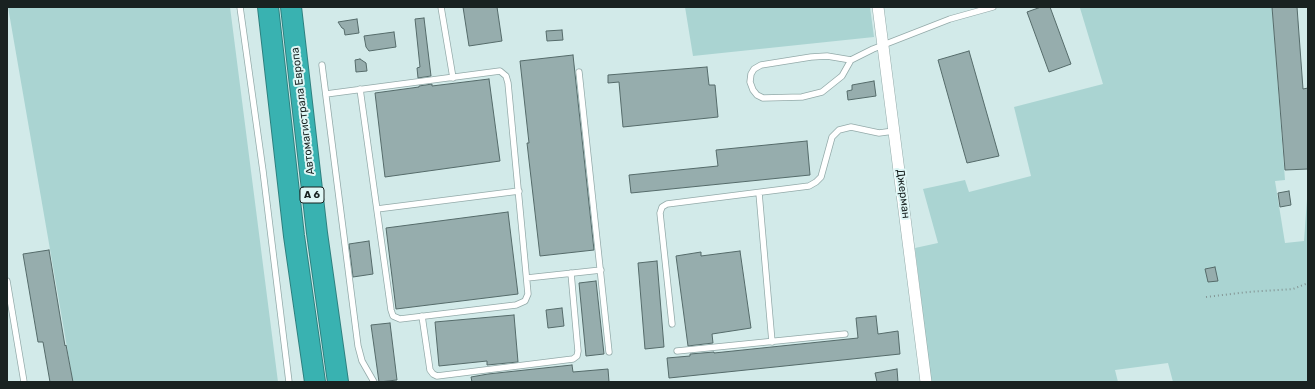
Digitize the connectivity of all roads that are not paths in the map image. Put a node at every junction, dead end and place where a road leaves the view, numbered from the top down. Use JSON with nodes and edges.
{"nodes":[{"id":1,"x":240,"y":7,"type":"edge"},
{"id":2,"x":268,"y":7,"type":"edge"},
{"id":3,"x":290,"y":7,"type":"edge"},
{"id":4,"x":441,"y":7,"type":"edge"},
{"id":5,"x":878,"y":7,"type":"edge"},
{"id":6,"x":993,"y":7,"type":"edge"},
{"id":7,"x":883,"y":44,"type":"junction"},
{"id":8,"x":851,"y":60,"type":"junction"},
{"id":9,"x":322,"y":65,"type":"dead end"},
{"id":10,"x":579,"y":72,"type":"dead end"},
{"id":11,"x":453,"y":78,"type":"junction"},
{"id":12,"x":360,"y":89,"type":"junction"},
{"id":13,"x":326,"y":94,"type":"junction"},
{"id":14,"x":894,"y":131,"type":"junction"},
{"id":15,"x":518,"y":191,"type":"junction"},
{"id":16,"x":758,"y":193,"type":"junction"},
{"id":17,"x":377,"y":209,"type":"junction"},
{"id":18,"x":317,"y":233,"type":"junction"},
{"id":19,"x":294,"y":236,"type":"junction"},
{"id":20,"x":601,"y":270,"type":"junction"},
{"id":21,"x":571,"y":273,"type":"junction"},
{"id":22,"x":527,"y":278,"type":"junction"},
{"id":23,"x":7,"y":281,"type":"edge"},
{"id":24,"x":422,"y":316,"type":"junction"},
{"id":25,"x":672,"y":324,"type":"dead end"},
{"id":26,"x":845,"y":334,"type":"dead end"},
{"id":27,"x":772,"y":342,"type":"junction"},
{"id":28,"x":677,"y":351,"type":"dead end"},
{"id":29,"x":609,"y":352,"type":"dead end"},
{"id":30,"x":24,"y":382,"type":"edge"},
{"id":31,"x":289,"y":382,"type":"edge"},
{"id":32,"x":308,"y":382,"type":"edge"},
{"id":33,"x":315,"y":382,"type":"edge"},
{"id":34,"x":338,"y":382,"type":"edge"},
{"id":35,"x":348,"y":382,"type":"edge"},
{"id":36,"x":374,"y":382,"type":"edge"},
{"id":37,"x":926,"y":382,"type":"edge"}],
"edges":[{"from":1,"to":31,"type":"lane"},
{"from":2,"to":19,"type":"highway","name":"Автомагистрала Европа","number":"A 6"},
{"from":3,"to":18,"type":"highway","name":"Автомагистрала Европа","number":"A 6"},
{"from":4,"to":11,"type":"lane"},
{"from":5,"to":7,"type":"street","name":"Джерман"},
{"from":6,"to":7,"type":"lane"},
{"from":7,"to":8,"type":"lane"},
{"from":7,"to":14,"type":"street","name":"Джерман"},
{"from":8,"to":8,"type":"lane"},
{"from":9,"to":13,"type":"lane"},
{"from":10,"to":20,"type":"lane"},
{"from":11,"to":12,"type":"lane"},
{"from":11,"to":15,"type":"lane"},
{"from":12,"to":13,"type":"lane"},
{"from":12,"to":17,"type":"lane"},
{"from":13,"to":36,"type":"lane"},
{"from":14,"to":16,"type":"lane"},
{"from":14,"to":37,"type":"street","name":"Джерман"},
{"from":15,"to":17,"type":"lane"},
{"from":15,"to":22,"type":"lane"},
{"from":16,"to":25,"type":"lane"},
{"from":16,"to":27,"type":"lane"},
{"from":17,"to":24,"type":"lane"},
{"from":18,"to":34,"type":"highway","name":"Автомагистрала Европа","number":"A 6"},
{"from":18,"to":35,"type":"highway"},
{"from":19,"to":32,"type":"highway"},
{"from":19,"to":33,"type":"highway","name":"Автомагистрала Европа","number":"A 6"},
{"from":20,"to":21,"type":"lane"},
{"from":20,"to":29,"type":"lane"},
{"from":21,"to":22,"type":"lane"},
{"from":21,"to":24,"type":"lane"},
{"from":22,"to":24,"type":"lane"},
{"from":23,"to":30,"type":"lane"},
{"from":26,"to":27,"type":"lane"},
{"from":27,"to":28,"type":"lane"}]}
